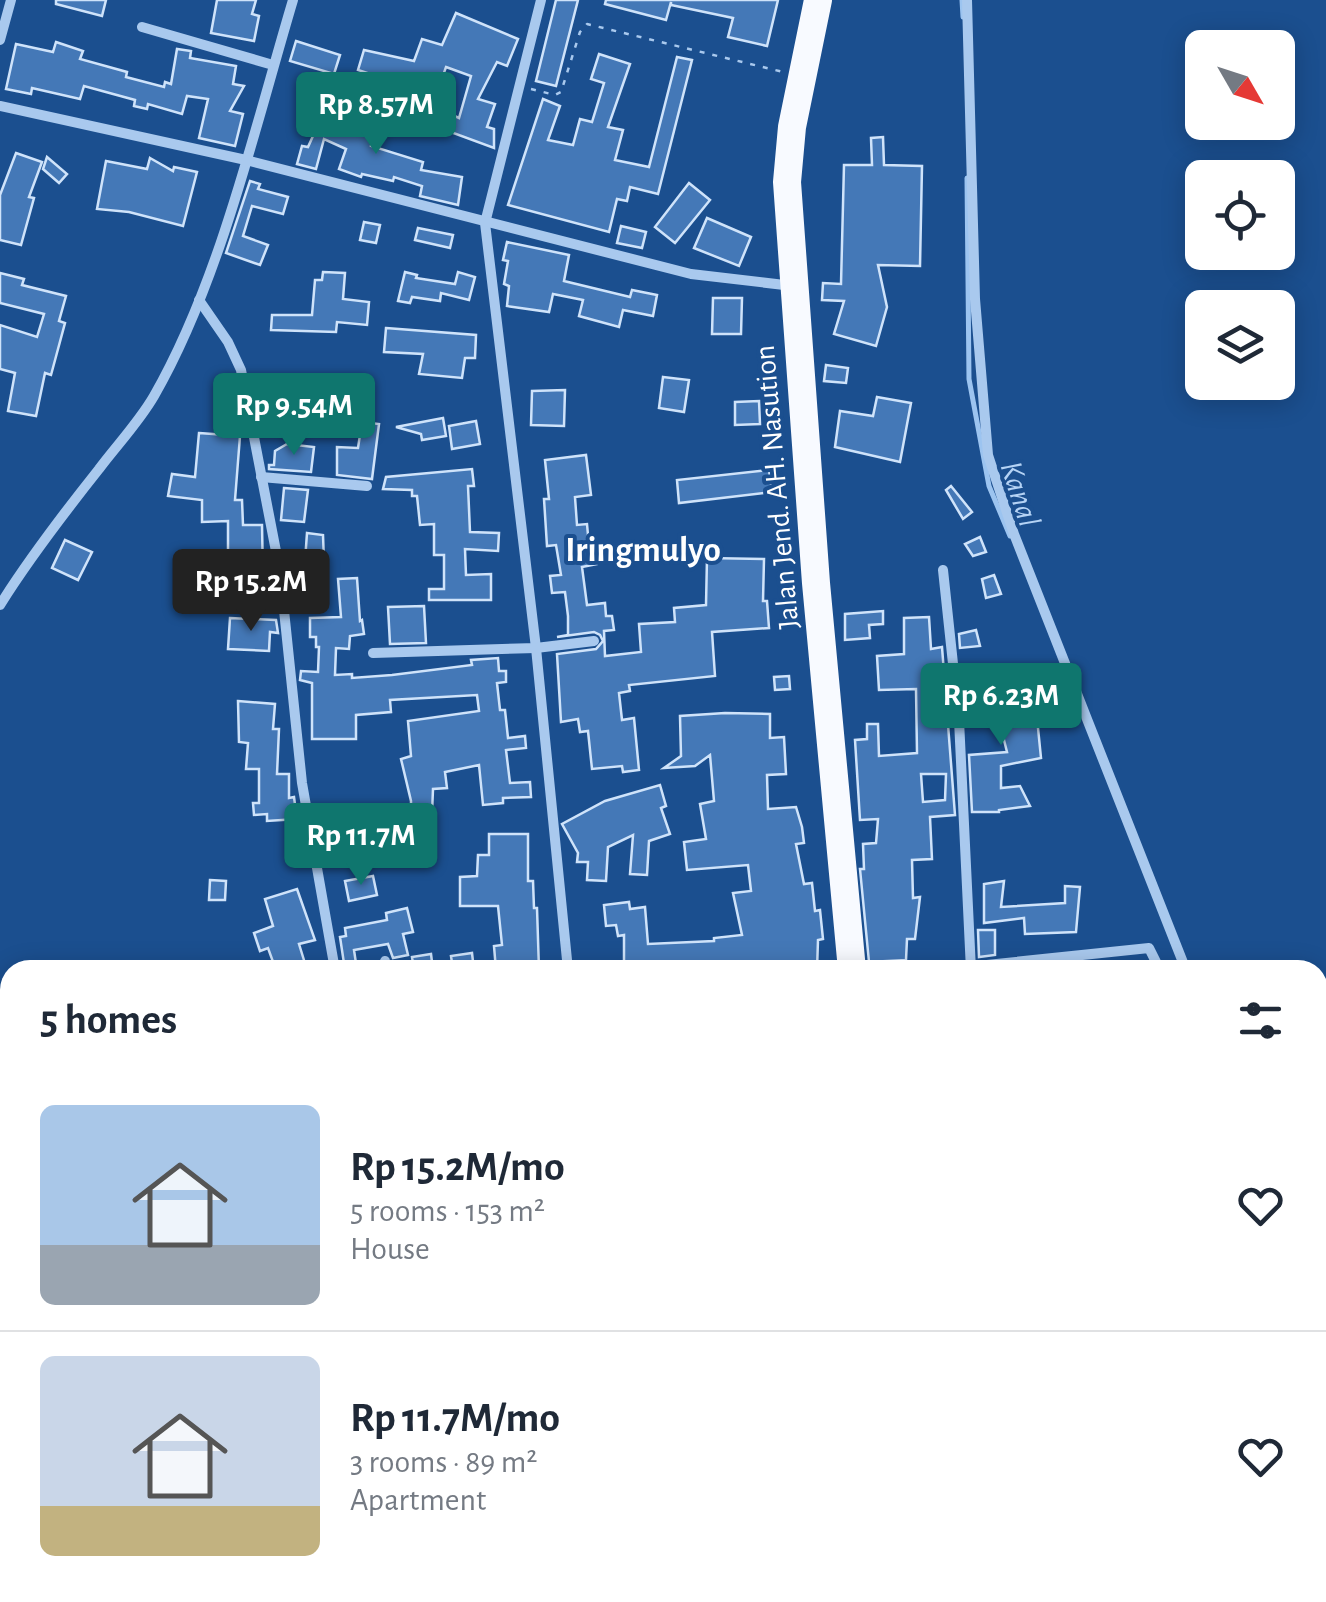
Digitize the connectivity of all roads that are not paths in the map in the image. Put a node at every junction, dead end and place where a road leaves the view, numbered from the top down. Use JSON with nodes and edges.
{"nodes":[{"id":1,"x":12,"y":0,"type":"edge"},
{"id":2,"x":293,"y":0,"type":"edge"},
{"id":3,"x":542,"y":0,"type":"edge"},
{"id":4,"x":818,"y":0,"type":"edge"},
{"id":5,"x":967,"y":0,"type":"edge"},
{"id":6,"x":142,"y":27,"type":"dead end"},
{"id":7,"x":0,"y":40,"type":"edge"},
{"id":8,"x":274,"y":65,"type":"junction"},
{"id":9,"x":0,"y":106,"type":"edge"},
{"id":10,"x":246,"y":160,"type":"junction"},
{"id":11,"x":485,"y":223,"type":"junction"},
{"id":12,"x":794,"y":286,"type":"junction"},
{"id":13,"x":199,"y":300,"type":"junction"},
{"id":14,"x":261,"y":477,"type":"junction"},
{"id":15,"x":367,"y":486,"type":"dead end"},
{"id":16,"x":943,"y":570,"type":"dead end"},
{"id":17,"x":0,"y":605,"type":"edge"},
{"id":18,"x":594,"y":641,"type":"dead end"},
{"id":19,"x":536,"y":648,"type":"junction"},
{"id":20,"x":373,"y":653,"type":"dead end"},
{"id":21,"x":1088,"y":956,"type":"junction"},
{"id":22,"x":333,"y":960,"type":"edge"},
{"id":23,"x":567,"y":960,"type":"edge"},
{"id":24,"x":851,"y":960,"type":"edge"},
{"id":25,"x":971,"y":960,"type":"edge"},
{"id":26,"x":1049,"y":960,"type":"edge"},
{"id":27,"x":1089,"y":960,"type":"edge"},
{"id":28,"x":1155,"y":960,"type":"edge"},
{"id":29,"x":1182,"y":960,"type":"edge"}],
"edges":[{"from":1,"to":7,"type":"street"},
{"from":2,"to":8,"type":"street"},
{"from":3,"to":11,"type":"street"},
{"from":4,"to":12,"type":"highway","name":"Jalan Jend. AH. Nasution"},
{"from":5,"to":29,"type":"street"},
{"from":6,"to":8,"type":"street"},
{"from":8,"to":10,"type":"street"},
{"from":9,"to":10,"type":"street"},
{"from":10,"to":11,"type":"street"},
{"from":10,"to":13,"type":"street"},
{"from":11,"to":12,"type":"street"},
{"from":11,"to":19,"type":"street"},
{"from":12,"to":24,"type":"highway","name":"Jalan Jend. AH. Nasution"},
{"from":13,"to":14,"type":"street"},
{"from":13,"to":17,"type":"street"},
{"from":14,"to":15,"type":"street"},
{"from":14,"to":22,"type":"street"},
{"from":16,"to":25,"type":"street"},
{"from":18,"to":19,"type":"street"},
{"from":19,"to":20,"type":"street"},
{"from":19,"to":23,"type":"street"},
{"from":21,"to":26,"type":"street"},
{"from":21,"to":27,"type":"street"},
{"from":21,"to":28,"type":"street"}]}
